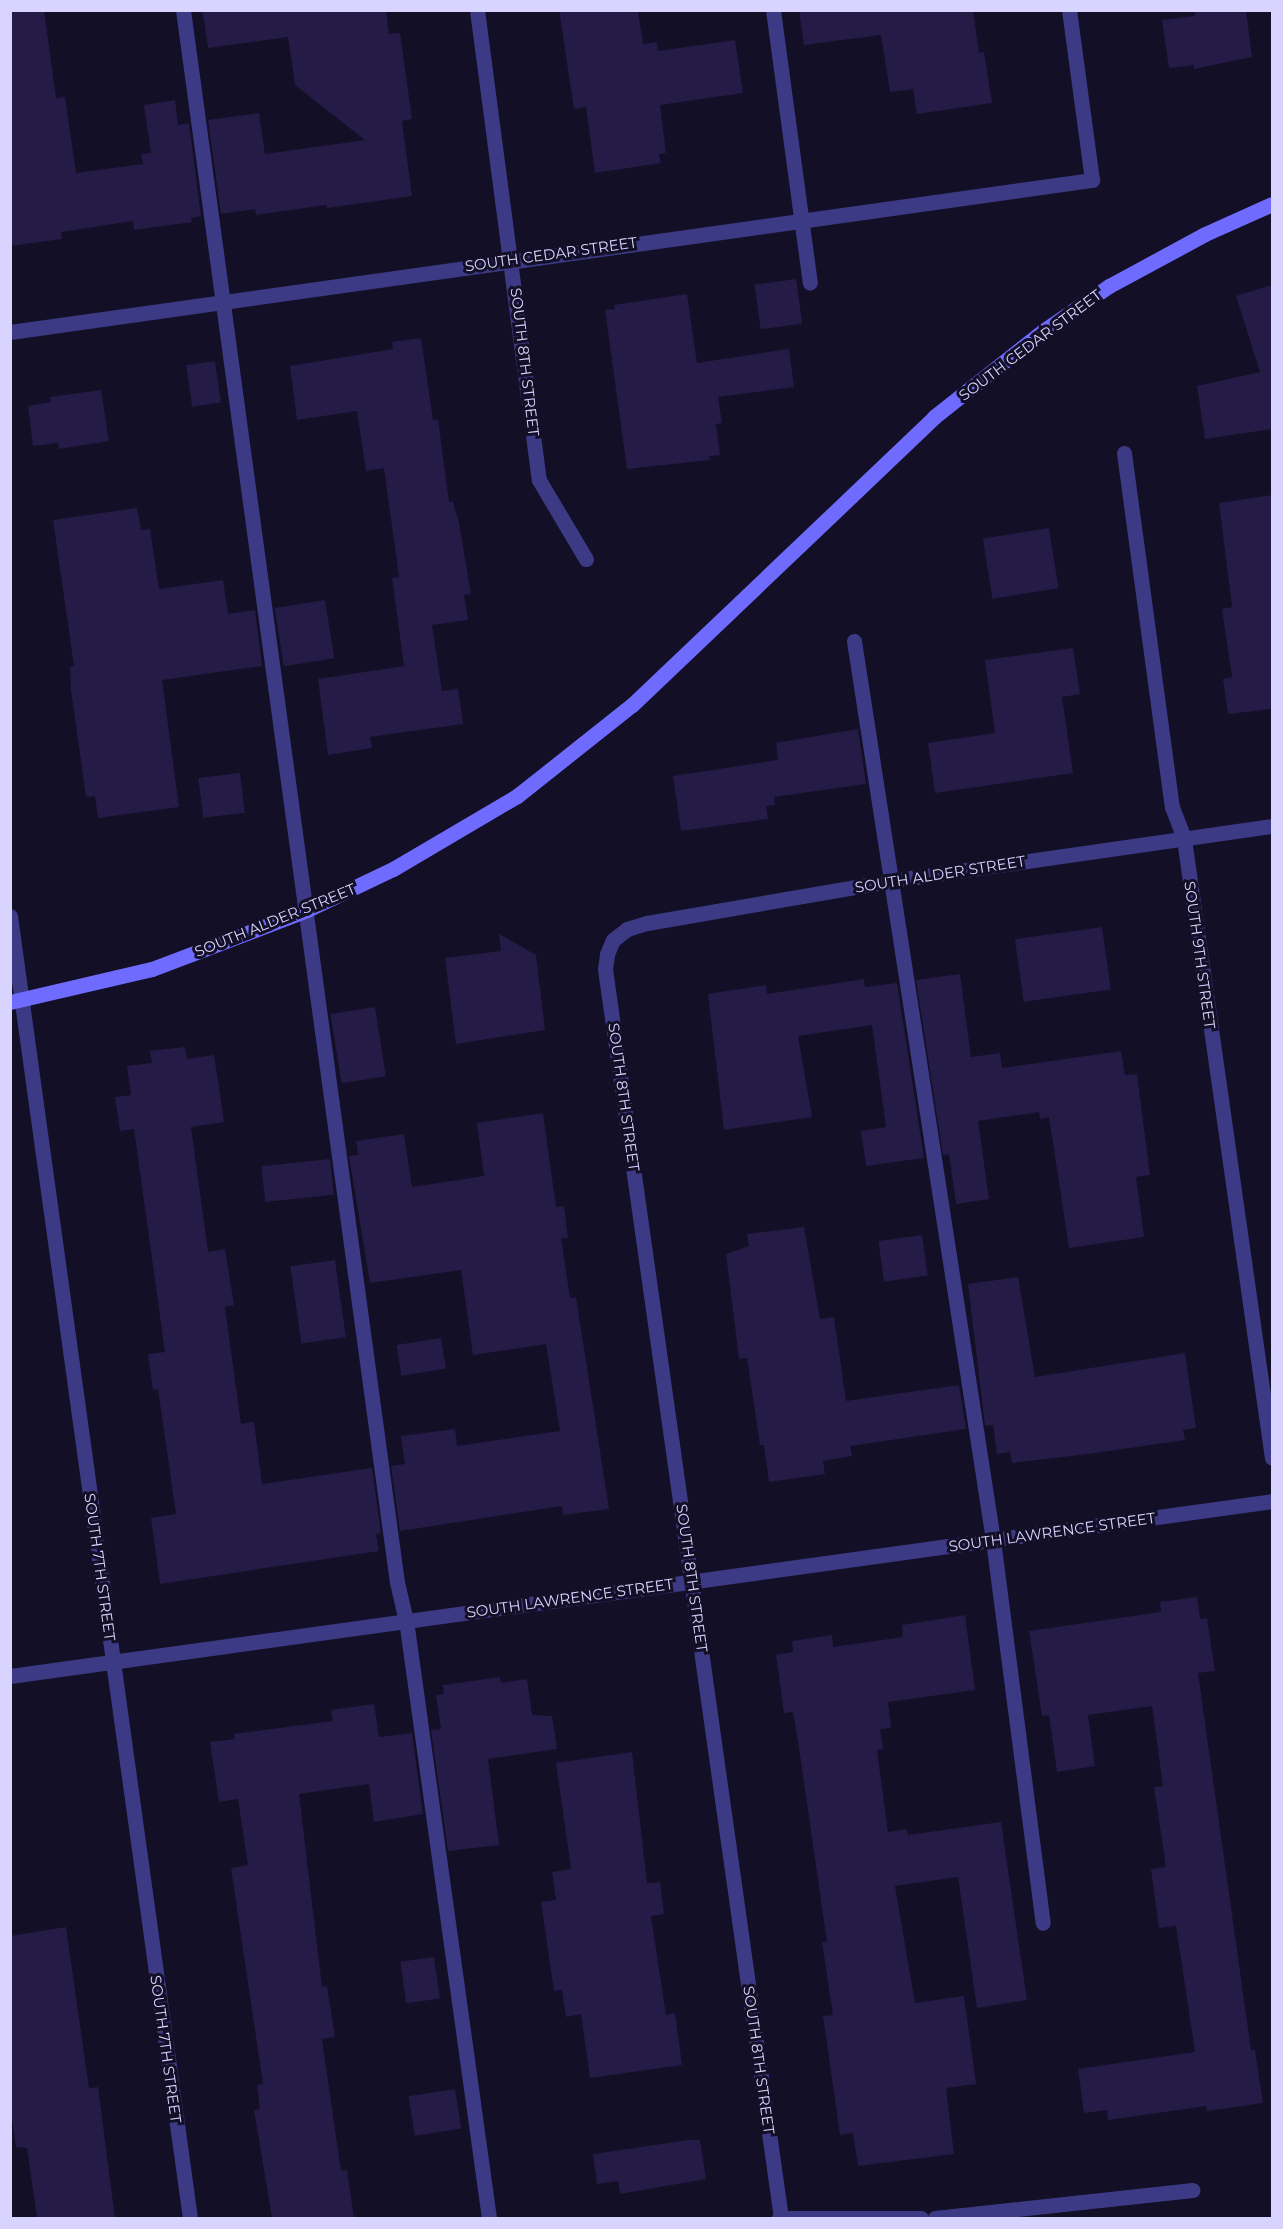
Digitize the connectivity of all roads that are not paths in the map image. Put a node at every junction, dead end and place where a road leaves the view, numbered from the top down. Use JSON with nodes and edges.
{"nodes":[{"id":1,"x":183,"y":10,"type":"edge"},
{"id":2,"x":477,"y":10,"type":"edge"},
{"id":3,"x":773,"y":10,"type":"edge"},
{"id":4,"x":1069,"y":10,"type":"edge"},
{"id":5,"x":1272,"y":204,"type":"edge"},
{"id":6,"x":801,"y":220,"type":"junction"},
{"id":7,"x":512,"y":260,"type":"junction"},
{"id":8,"x":810,"y":282,"type":"dead end"},
{"id":9,"x":224,"y":301,"type":"junction"},
{"id":10,"x":10,"y":332,"type":"edge"},
{"id":11,"x":1124,"y":453,"type":"dead end"},
{"id":12,"x":586,"y":559,"type":"dead end"},
{"id":13,"x":854,"y":641,"type":"dead end"},
{"id":14,"x":579,"y":749,"type":"joint"},
{"id":15,"x":1272,"y":826,"type":"edge"},
{"id":16,"x":1184,"y":838,"type":"junction"},
{"id":17,"x":889,"y":881,"type":"junction"},
{"id":18,"x":307,"y":910,"type":"junction"},
{"id":19,"x":10,"y":916,"type":"edge"},
{"id":20,"x":613,"y":940,"type":"joint"},
{"id":21,"x":16,"y":1001,"type":"edge"},
{"id":22,"x":1272,"y":1458,"type":"edge"},
{"id":23,"x":1272,"y":1501,"type":"edge"},
{"id":24,"x":993,"y":1540,"type":"junction"},
{"id":25,"x":693,"y":1581,"type":"junction"},
{"id":26,"x":406,"y":1620,"type":"junction"},
{"id":27,"x":112,"y":1661,"type":"junction"},
{"id":28,"x":10,"y":1676,"type":"edge"},
{"id":29,"x":1043,"y":1923,"type":"dead end"},
{"id":30,"x":1192,"y":2190,"type":"dead end"},
{"id":31,"x":190,"y":2218,"type":"edge"},
{"id":32,"x":489,"y":2218,"type":"edge"},
{"id":33,"x":780,"y":2218,"type":"edge"},
{"id":34,"x":921,"y":2218,"type":"edge"},
{"id":35,"x":935,"y":2218,"type":"edge"}],
"edges":[{"from":1,"to":9,"type":"street"},
{"from":2,"to":7,"type":"street","name":"SOUTH 8TH STREET"},
{"from":3,"to":6,"type":"street"},
{"from":4,"to":6,"type":"street","name":"SOUTH CEDAR STREET"},
{"from":5,"to":14,"type":"main road","name":"SOUTH CEDAR STREET"},
{"from":6,"to":7,"type":"street","name":"SOUTH CEDAR STREET"},
{"from":6,"to":8,"type":"street"},
{"from":7,"to":9,"type":"street","name":"SOUTH CEDAR STREET"},
{"from":7,"to":12,"type":"street","name":"SOUTH 8TH STREET"},
{"from":9,"to":10,"type":"street","name":"SOUTH CEDAR STREET"},
{"from":9,"to":18,"type":"street"},
{"from":11,"to":16,"type":"street","name":"SOUTH 9TH STREET"},
{"from":13,"to":17,"type":"street"},
{"from":14,"to":18,"type":"main road","name":"SOUTH ALDER STREET"},
{"from":15,"to":16,"type":"street","name":"SOUTH ALDER STREET"},
{"from":16,"to":17,"type":"street","name":"SOUTH ALDER STREET"},
{"from":16,"to":22,"type":"street","name":"SOUTH 9TH STREET"},
{"from":17,"to":20,"type":"street","name":"SOUTH ALDER STREET"},
{"from":17,"to":24,"type":"street"},
{"from":18,"to":21,"type":"main road","name":"SOUTH ALDER STREET"},
{"from":18,"to":26,"type":"street"},
{"from":19,"to":21,"type":"street","name":"SOUTH 7TH STREET"},
{"from":20,"to":25,"type":"street","name":"SOUTH 8TH STREET"},
{"from":21,"to":27,"type":"street","name":"SOUTH 7TH STREET"},
{"from":23,"to":24,"type":"street","name":"SOUTH LAWRENCE STREET"},
{"from":24,"to":25,"type":"street","name":"SOUTH LAWRENCE STREET"},
{"from":24,"to":29,"type":"street"},
{"from":25,"to":26,"type":"street","name":"SOUTH LAWRENCE STREET"},
{"from":25,"to":33,"type":"street","name":"SOUTH 8TH STREET"},
{"from":26,"to":27,"type":"street","name":"SOUTH LAWRENCE STREET"},
{"from":26,"to":32,"type":"street"},
{"from":27,"to":28,"type":"street","name":"SOUTH LAWRENCE STREET"},
{"from":27,"to":31,"type":"street","name":"SOUTH 7TH STREET"},
{"from":30,"to":35,"type":"street"},
{"from":33,"to":34,"type":"street"}]}
